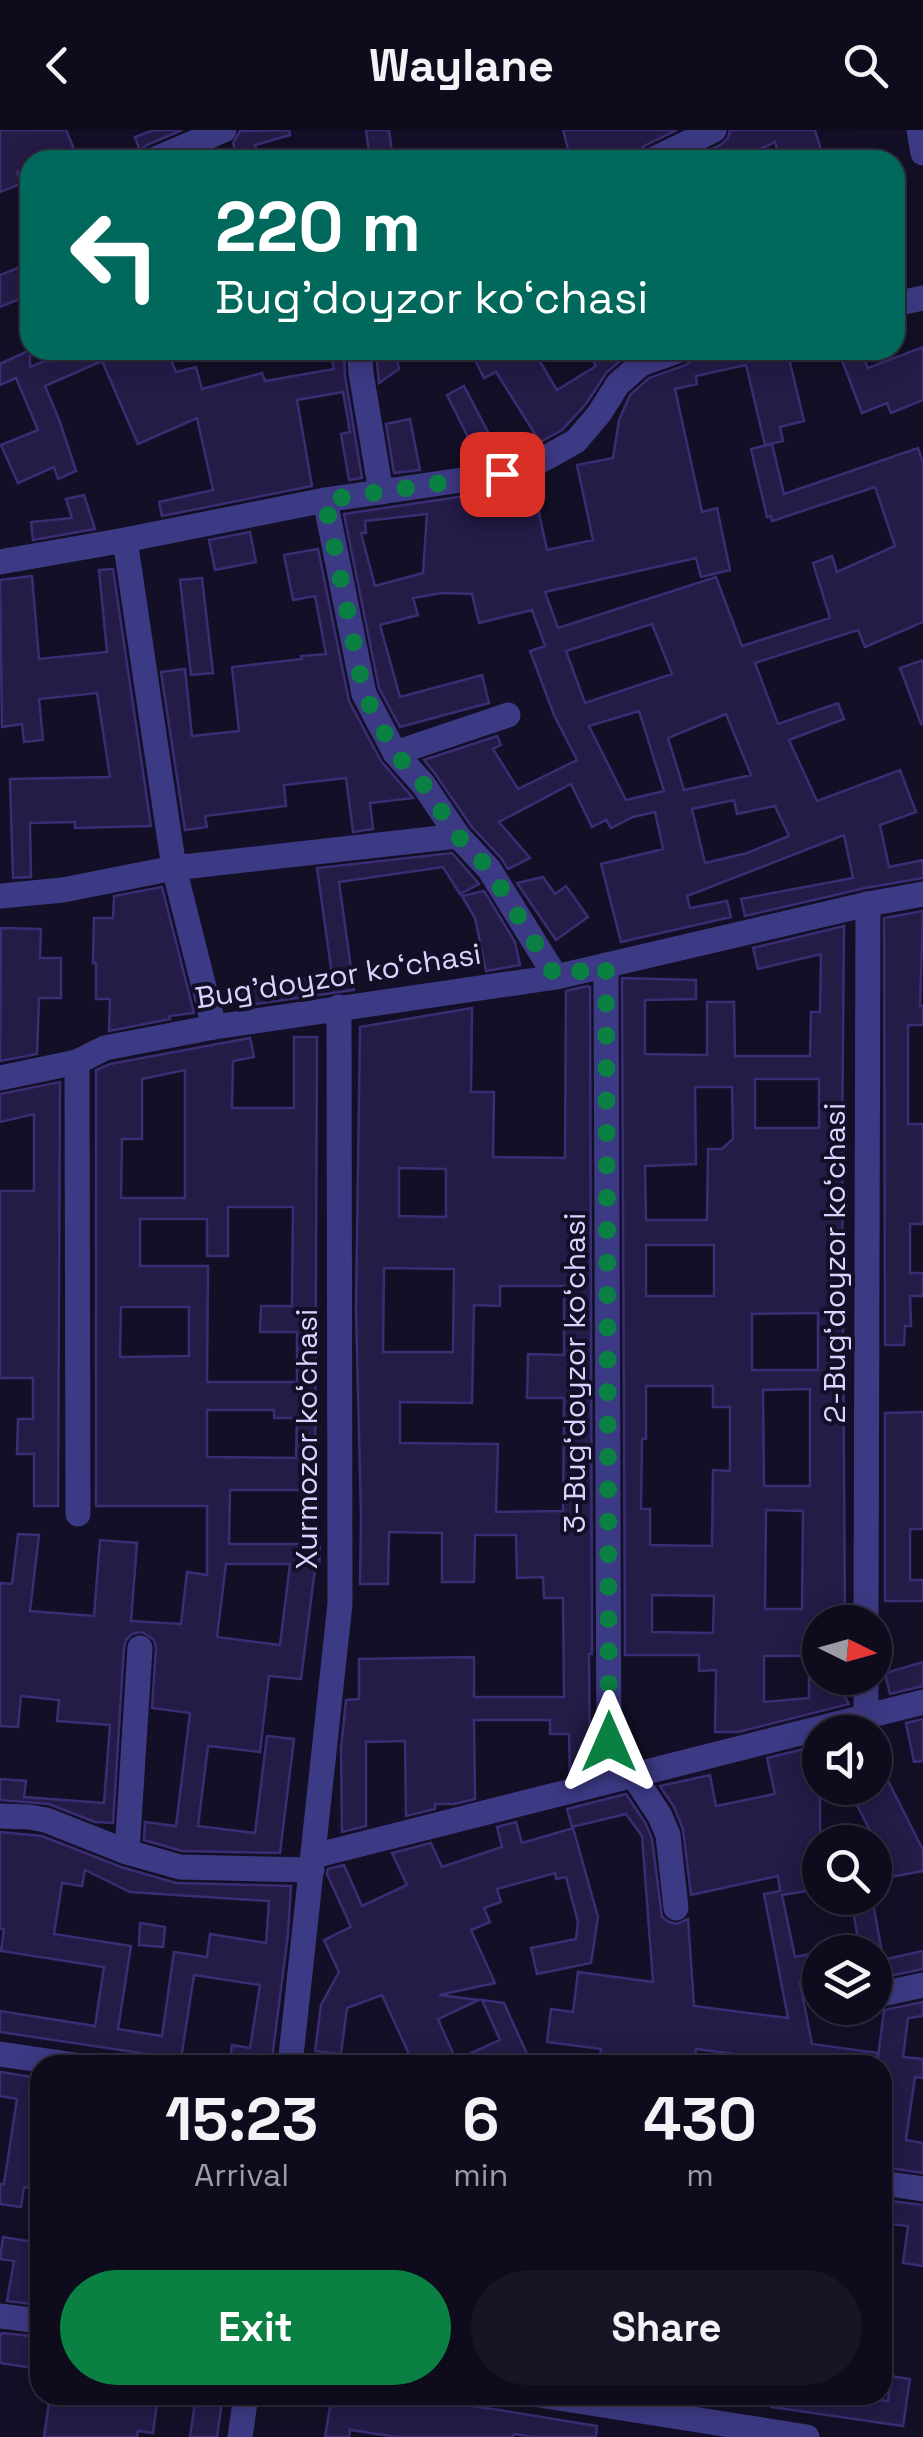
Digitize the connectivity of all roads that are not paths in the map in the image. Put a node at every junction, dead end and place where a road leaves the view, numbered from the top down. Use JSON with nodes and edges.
{"nodes":[{"id":1,"x":224,"y":130,"type":"edge"},
{"id":2,"x":714,"y":130,"type":"edge"},
{"id":3,"x":919,"y":130,"type":"edge"},
{"id":4,"x":177,"y":150,"type":"edge"},
{"id":5,"x":673,"y":150,"type":"edge"},
{"id":6,"x":923,"y":153,"type":"edge"},
{"id":7,"x":360,"y":360,"type":"edge"},
{"id":8,"x":652,"y":360,"type":"edge"},
{"id":9,"x":380,"y":492,"type":"junction"},
{"id":10,"x":325,"y":500,"type":"junction"},
{"id":11,"x":126,"y":540,"type":"junction"},
{"id":12,"x":0,"y":562,"type":"edge"},
{"id":13,"x":508,"y":716,"type":"dead end"},
{"id":14,"x":395,"y":753,"type":"junction"},
{"id":15,"x":458,"y":836,"type":"junction"},
{"id":16,"x":174,"y":868,"type":"junction"},
{"id":17,"x":923,"y":894,"type":"edge"},
{"id":18,"x":0,"y":896,"type":"edge"},
{"id":19,"x":868,"y":904,"type":"junction"},
{"id":20,"x":606,"y":965,"type":"junction"},
{"id":21,"x":556,"y":977,"type":"junction"},
{"id":22,"x":339,"y":1007,"type":"junction"},
{"id":23,"x":214,"y":1027,"type":"junction"},
{"id":24,"x":77,"y":1062,"type":"junction"},
{"id":25,"x":0,"y":1078,"type":"edge"},
{"id":26,"x":78,"y":1514,"type":"dead end"},
{"id":27,"x":866,"y":1605,"type":"edge"},
{"id":28,"x":140,"y":1648,"type":"dead end"},
{"id":29,"x":923,"y":1702,"type":"edge"},
{"id":30,"x":874,"y":1715,"type":"edge"},
{"id":31,"x":802,"y":1733,"type":"edge"},
{"id":32,"x":621,"y":1778,"type":"junction"},
{"id":33,"x":0,"y":1816,"type":"edge"},
{"id":34,"x":126,"y":1852,"type":"junction"},
{"id":35,"x":313,"y":1863,"type":"junction"},
{"id":36,"x":676,"y":1908,"type":"dead end"},
{"id":37,"x":923,"y":1985,"type":"edge"},
{"id":38,"x":892,"y":1992,"type":"edge"},
{"id":39,"x":0,"y":2054,"type":"edge"},
{"id":40,"x":291,"y":2055,"type":"edge"},
{"id":41,"x":30,"y":2058,"type":"edge"},
{"id":42,"x":892,"y":2184,"type":"edge"},
{"id":43,"x":923,"y":2189,"type":"edge"},
{"id":44,"x":0,"y":2316,"type":"edge"},
{"id":45,"x":30,"y":2320,"type":"edge"},
{"id":46,"x":245,"y":2405,"type":"edge"},
{"id":47,"x":603,"y":2405,"type":"edge"},
{"id":48,"x":240,"y":2437,"type":"edge"},
{"id":49,"x":807,"y":2437,"type":"edge"}],
"edges":[{"from":1,"to":4,"type":"street"},
{"from":2,"to":5,"type":"street"},
{"from":3,"to":6,"type":"street"},
{"from":7,"to":9,"type":"street"},
{"from":8,"to":9,"type":"street"},
{"from":9,"to":10,"type":"street"},
{"from":10,"to":11,"type":"street"},
{"from":10,"to":14,"type":"street"},
{"from":11,"to":12,"type":"street"},
{"from":11,"to":16,"type":"street"},
{"from":13,"to":14,"type":"street"},
{"from":14,"to":15,"type":"street"},
{"from":15,"to":16,"type":"street"},
{"from":15,"to":21,"type":"street"},
{"from":16,"to":18,"type":"street"},
{"from":16,"to":23,"type":"street"},
{"from":17,"to":19,"type":"street","name":"Bug'doyzor koʻchasi"},
{"from":19,"to":20,"type":"street","name":"Bug'doyzor koʻchasi"},
{"from":19,"to":27,"type":"street","name":"2-Bugʻdoyzor koʻchasi"},
{"from":20,"to":21,"type":"street","name":"Bug'doyzor koʻchasi"},
{"from":20,"to":32,"type":"street","name":"3-Bugʻdoyzor koʻchasi"},
{"from":21,"to":22,"type":"street","name":"Bug'doyzor koʻchasi"},
{"from":22,"to":23,"type":"street","name":"Bug'doyzor koʻchasi"},
{"from":22,"to":35,"type":"street","name":"Xurmozor koʻchasi"},
{"from":23,"to":24,"type":"street","name":"Bug'doyzor koʻchasi"},
{"from":24,"to":25,"type":"street","name":"Bug'doyzor koʻchasi"},
{"from":24,"to":26,"type":"street"},
{"from":28,"to":34,"type":"street"},
{"from":29,"to":30,"type":"street"},
{"from":31,"to":32,"type":"street"},
{"from":32,"to":35,"type":"street"},
{"from":32,"to":36,"type":"street"},
{"from":33,"to":34,"type":"street"},
{"from":34,"to":35,"type":"street"},
{"from":35,"to":40,"type":"street","name":"Xurmozor koʻchasi"},
{"from":37,"to":38,"type":"street"},
{"from":39,"to":41,"type":"street"},
{"from":42,"to":43,"type":"street"},
{"from":44,"to":45,"type":"street"},
{"from":46,"to":48,"type":"street"},
{"from":47,"to":49,"type":"street"}]}
